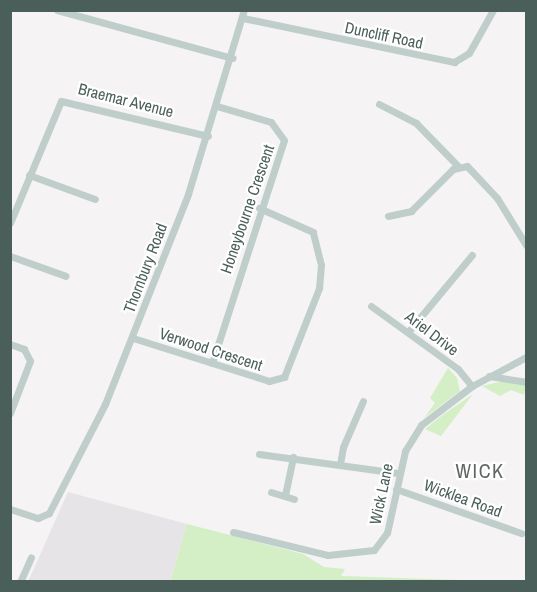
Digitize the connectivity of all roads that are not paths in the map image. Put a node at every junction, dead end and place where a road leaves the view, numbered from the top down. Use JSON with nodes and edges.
{"nodes":[{"id":1,"x":57,"y":10,"type":"edge"},
{"id":2,"x":493,"y":10,"type":"edge"},
{"id":3,"x":84,"y":14,"type":"edge"},
{"id":4,"x":244,"y":14,"type":"edge"},
{"id":5,"x":233,"y":58,"type":"junction"},
{"id":6,"x":379,"y":104,"type":"dead end"},
{"id":7,"x":217,"y":106,"type":"junction"},
{"id":8,"x":208,"y":136,"type":"junction"},
{"id":9,"x":458,"y":166,"type":"junction"},
{"id":10,"x":29,"y":175,"type":"junction"},
{"id":11,"x":95,"y":200,"type":"dead end"},
{"id":12,"x":259,"y":208,"type":"junction"},
{"id":13,"x":388,"y":216,"type":"dead end"},
{"id":14,"x":10,"y":224,"type":"edge"},
{"id":15,"x":526,"y":244,"type":"edge"},
{"id":16,"x":472,"y":255,"type":"dead end"},
{"id":17,"x":10,"y":256,"type":"edge"},
{"id":18,"x":66,"y":276,"type":"dead end"},
{"id":19,"x":319,"y":288,"type":"junction"},
{"id":20,"x":327,"y":292,"type":"dead end"},
{"id":21,"x":371,"y":306,"type":"dead end"},
{"id":22,"x":408,"y":332,"type":"junction"},
{"id":23,"x":133,"y":338,"type":"junction"},
{"id":24,"x":10,"y":344,"type":"edge"},
{"id":25,"x":526,"y":357,"type":"edge"},
{"id":26,"x":212,"y":363,"type":"junction"},
{"id":27,"x":489,"y":376,"type":"junction"},
{"id":28,"x":526,"y":382,"type":"edge"},
{"id":29,"x":472,"y":386,"type":"junction"},
{"id":30,"x":363,"y":401,"type":"dead end"},
{"id":31,"x":10,"y":413,"type":"edge"},
{"id":32,"x":259,"y":454,"type":"dead end"},
{"id":33,"x":293,"y":457,"type":"junction"},
{"id":34,"x":340,"y":464,"type":"junction"},
{"id":35,"x":398,"y":473,"type":"junction"},
{"id":36,"x":396,"y":489,"type":"junction"},
{"id":37,"x":271,"y":492,"type":"dead end"},
{"id":38,"x":285,"y":495,"type":"junction"},
{"id":39,"x":294,"y":499,"type":"dead end"},
{"id":40,"x":10,"y":509,"type":"edge"},
{"id":41,"x":232,"y":532,"type":"dead end"},
{"id":42,"x":521,"y":533,"type":"dead end"},
{"id":43,"x":31,"y":557,"type":"dead end"},
{"id":44,"x":20,"y":582,"type":"edge"}],
"edges":[{"from":1,"to":3,"type":"street"},
{"from":2,"to":4,"type":"street","name":"Duncliff Road"},
{"from":3,"to":5,"type":"street"},
{"from":4,"to":5,"type":"street","name":"Thornbury Road"},
{"from":5,"to":7,"type":"street","name":"Thornbury Road"},
{"from":6,"to":9,"type":"street"},
{"from":7,"to":8,"type":"street","name":"Thornbury Road"},
{"from":7,"to":12,"type":"street","name":"Honeybourne Crescent"},
{"from":8,"to":10,"type":"street","name":"Braemar Avenue"},
{"from":8,"to":23,"type":"street","name":"Thornbury Road"},
{"from":9,"to":13,"type":"street"},
{"from":9,"to":15,"type":"street"},
{"from":10,"to":11,"type":"street"},
{"from":10,"to":14,"type":"street","name":"Braemar Avenue"},
{"from":12,"to":19,"type":"street","name":"Verwood Crescent"},
{"from":12,"to":26,"type":"street","name":"Honeybourne Crescent"},
{"from":16,"to":22,"type":"street"},
{"from":17,"to":18,"type":"street"},
{"from":19,"to":20,"type":"street"},
{"from":19,"to":26,"type":"street","name":"Verwood Crescent"},
{"from":21,"to":22,"type":"street","name":"Ariel Drive"},
{"from":22,"to":29,"type":"street","name":"Ariel Drive"},
{"from":23,"to":26,"type":"street","name":"Verwood Crescent"},
{"from":23,"to":40,"type":"street","name":"Thornbury Road"},
{"from":24,"to":31,"type":"street"},
{"from":25,"to":27,"type":"street","name":"Wick Lane"},
{"from":27,"to":28,"type":"street"},
{"from":27,"to":29,"type":"street","name":"Wick Lane"},
{"from":29,"to":35,"type":"street","name":"Wick Lane"},
{"from":30,"to":34,"type":"street"},
{"from":32,"to":33,"type":"street"},
{"from":33,"to":34,"type":"street"},
{"from":33,"to":38,"type":"street"},
{"from":34,"to":35,"type":"street"},
{"from":35,"to":36,"type":"street","name":"Wick Lane"},
{"from":36,"to":41,"type":"street","name":"Wick Lane"},
{"from":36,"to":42,"type":"street","name":"Wicklea Road"},
{"from":37,"to":38,"type":"street"},
{"from":38,"to":39,"type":"street"},
{"from":43,"to":44,"type":"street"}]}
